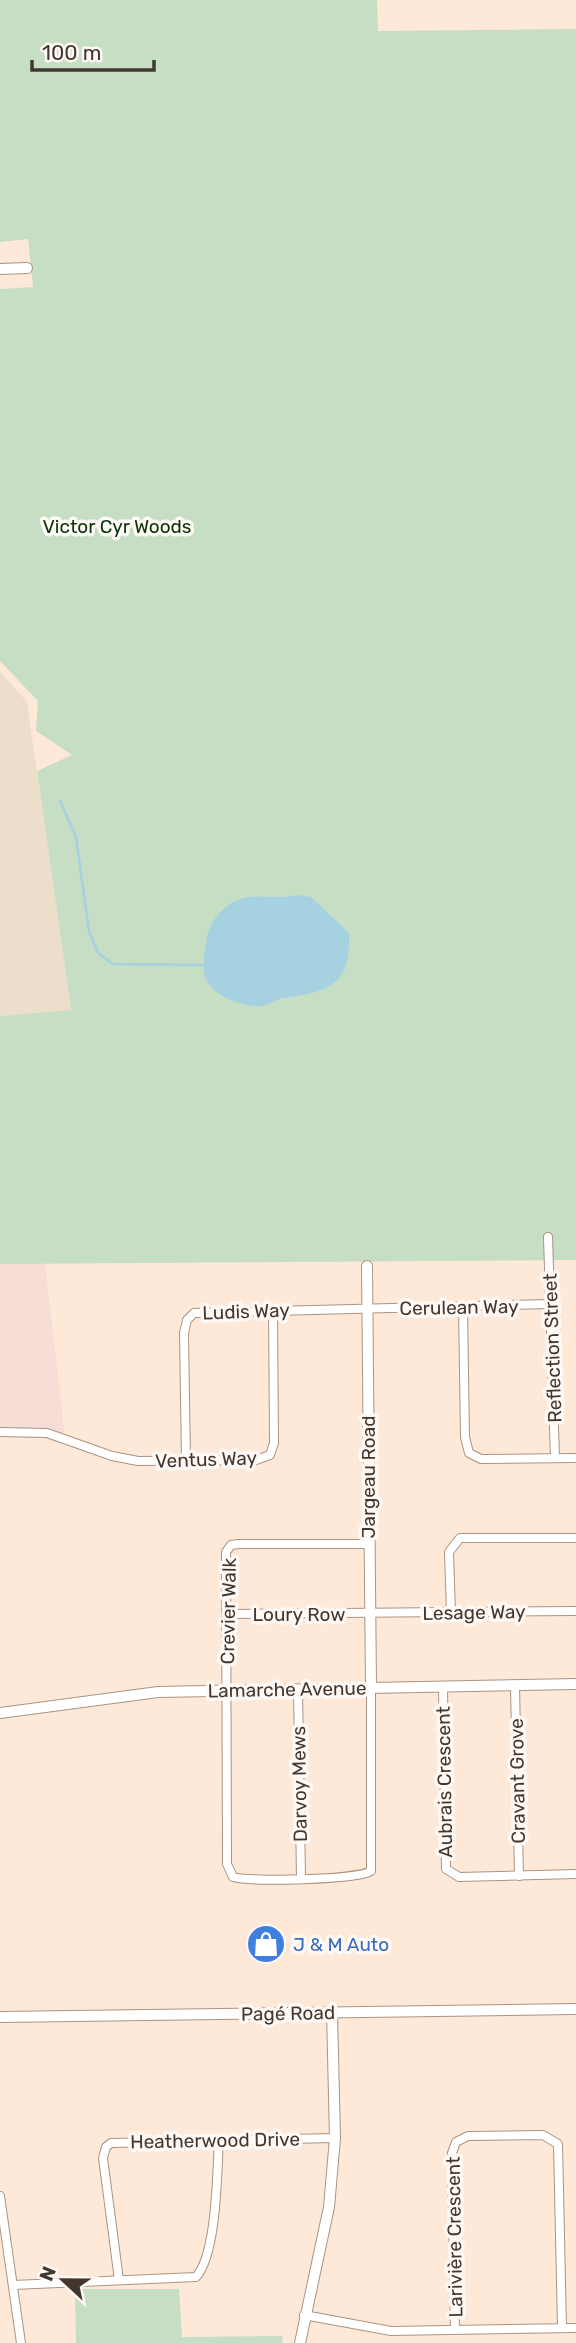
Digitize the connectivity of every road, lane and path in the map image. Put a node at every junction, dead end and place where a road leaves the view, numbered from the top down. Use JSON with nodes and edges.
{"nodes":[{"id":1,"x":27,"y":268,"type":"dead end"},
{"id":2,"x":0,"y":269,"type":"edge"},
{"id":3,"x":548,"y":1237,"type":"dead end"},
{"id":4,"x":367,"y":1266,"type":"dead end"},
{"id":5,"x":551,"y":1304,"type":"junction"},
{"id":6,"x":463,"y":1307,"type":"junction"},
{"id":7,"x":367,"y":1308,"type":"junction"},
{"id":8,"x":273,"y":1310,"type":"junction"},
{"id":9,"x":0,"y":1432,"type":"edge"},
{"id":10,"x":555,"y":1458,"type":"junction"},
{"id":11,"x":576,"y":1458,"type":"edge"},
{"id":12,"x":186,"y":1461,"type":"junction"},
{"id":13,"x":576,"y":1538,"type":"edge"},
{"id":14,"x":369,"y":1545,"type":"junction"},
{"id":15,"x":576,"y":1611,"type":"edge"},
{"id":16,"x":371,"y":1613,"type":"junction"},
{"id":17,"x":451,"y":1613,"type":"junction"},
{"id":18,"x":226,"y":1614,"type":"junction"},
{"id":19,"x":576,"y":1684,"type":"edge"},
{"id":20,"x":515,"y":1686,"type":"junction"},
{"id":21,"x":371,"y":1688,"type":"junction"},
{"id":22,"x":443,"y":1688,"type":"junction"},
{"id":23,"x":298,"y":1689,"type":"junction"},
{"id":24,"x":227,"y":1690,"type":"junction"},
{"id":25,"x":0,"y":1713,"type":"edge"},
{"id":26,"x":576,"y":1874,"type":"edge"},
{"id":27,"x":520,"y":1876,"type":"junction"},
{"id":28,"x":301,"y":1878,"type":"junction"},
{"id":29,"x":576,"y":2009,"type":"edge"},
{"id":30,"x":332,"y":2012,"type":"junction"},
{"id":31,"x":0,"y":2017,"type":"edge"},
{"id":32,"x":335,"y":2138,"type":"junction"},
{"id":33,"x":219,"y":2140,"type":"junction"},
{"id":34,"x":0,"y":2196,"type":"edge"},
{"id":35,"x":119,"y":2280,"type":"junction"},
{"id":36,"x":13,"y":2285,"type":"junction"},
{"id":37,"x":304,"y":2315,"type":"junction"},
{"id":38,"x":562,"y":2328,"type":"junction"},
{"id":39,"x":576,"y":2328,"type":"edge"},
{"id":40,"x":455,"y":2329,"type":"junction"},
{"id":41,"x":20,"y":2343,"type":"edge"},
{"id":42,"x":300,"y":2343,"type":"edge"}],
"edges":[{"from":1,"to":2,"type":"street"},
{"from":3,"to":5,"type":"street","name":"Reflection Street"},
{"from":4,"to":7,"type":"street","name":"Jargeau Road"},
{"from":5,"to":6,"type":"street","name":"Cerulean Way"},
{"from":5,"to":10,"type":"street","name":"Reflection Street"},
{"from":6,"to":7,"type":"street","name":"Cerulean Way"},
{"from":6,"to":10,"type":"street"},
{"from":7,"to":8,"type":"street","name":"Ludis Way"},
{"from":7,"to":14,"type":"street","name":"Jargeau Road"},
{"from":8,"to":12,"type":"street","name":"Ventus Way"},
{"from":8,"to":12,"type":"street","name":"Ludis Way"},
{"from":9,"to":12,"type":"street","name":"Ventus Way"},
{"from":10,"to":11,"type":"street"},
{"from":13,"to":17,"type":"street"},
{"from":14,"to":16,"type":"street","name":"Jargeau Road"},
{"from":14,"to":18,"type":"street","name":"Crevier Walk"},
{"from":15,"to":17,"type":"street","name":"Lesage Way"},
{"from":16,"to":17,"type":"street","name":"Lesage Way"},
{"from":16,"to":18,"type":"street","name":"Loury Row"},
{"from":16,"to":21,"type":"street","name":"Jargeau Road"},
{"from":18,"to":24,"type":"street","name":"Crevier Walk"},
{"from":19,"to":20,"type":"street","name":"Lamarche Avenue"},
{"from":20,"to":22,"type":"street","name":"Lamarche Avenue"},
{"from":20,"to":27,"type":"street","name":"Cravant Grove"},
{"from":21,"to":22,"type":"street","name":"Lamarche Avenue"},
{"from":21,"to":23,"type":"street","name":"Lamarche Avenue"},
{"from":21,"to":28,"type":"street"},
{"from":22,"to":27,"type":"street","name":"Aubrais Crescent"},
{"from":23,"to":24,"type":"street","name":"Lamarche Avenue"},
{"from":23,"to":28,"type":"street","name":"Darvoy Mews"},
{"from":24,"to":25,"type":"street","name":"Lamarche Avenue"},
{"from":24,"to":28,"type":"street","name":"Crevier Walk"},
{"from":26,"to":27,"type":"street","name":"Aubrais Crescent"},
{"from":29,"to":30,"type":"street","name":"Pagé Road"},
{"from":30,"to":31,"type":"street","name":"Pagé Road"},
{"from":30,"to":32,"type":"street"},
{"from":32,"to":33,"type":"street","name":"Heatherwood Drive"},
{"from":32,"to":37,"type":"street"},
{"from":33,"to":35,"type":"street"},
{"from":33,"to":35,"type":"street","name":"Heatherwood Drive"},
{"from":34,"to":36,"type":"street"},
{"from":35,"to":36,"type":"street"},
{"from":36,"to":41,"type":"street"},
{"from":37,"to":40,"type":"street"},
{"from":37,"to":42,"type":"street"},
{"from":38,"to":39,"type":"street"},
{"from":38,"to":40,"type":"street"},
{"from":38,"to":40,"type":"street","name":"Larivière Crescent"}]}
